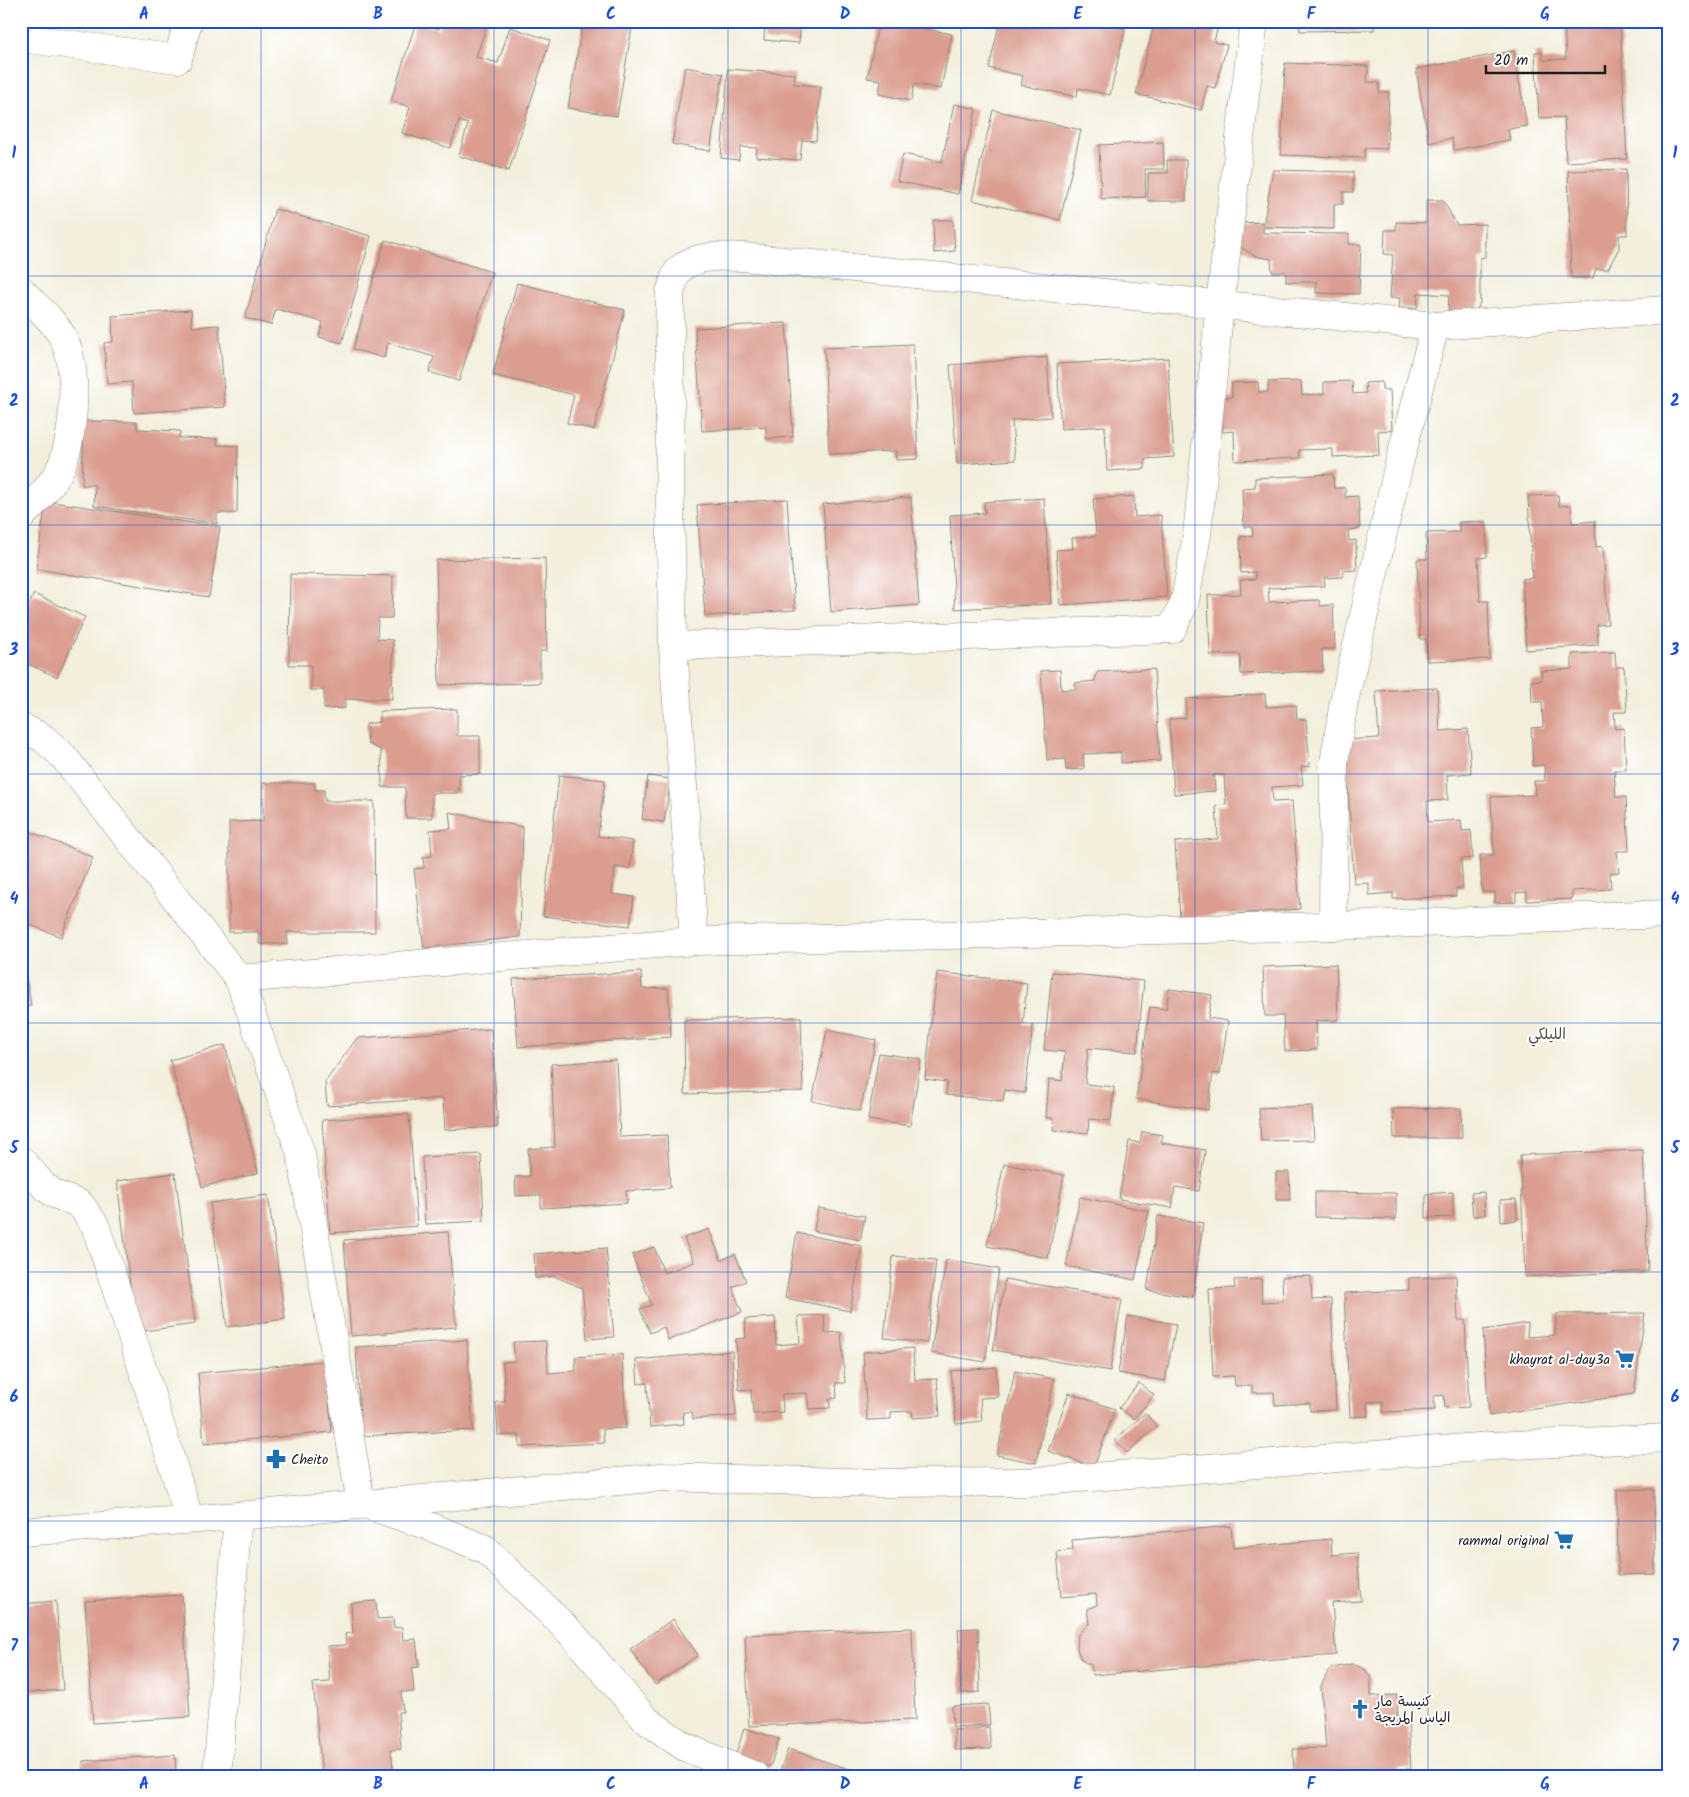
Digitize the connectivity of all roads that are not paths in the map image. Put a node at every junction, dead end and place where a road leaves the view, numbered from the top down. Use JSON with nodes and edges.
{"nodes":[{"id":1,"x":188,"y":21,"type":"edge"},
{"id":2,"x":1254,"y":21,"type":"edge"},
{"id":3,"x":21,"y":38,"type":"edge"},
{"id":4,"x":21,"y":290,"type":"edge"},
{"id":5,"x":1220,"y":304,"type":"junction"},
{"id":6,"x":1668,"y":310,"type":"edge"},
{"id":7,"x":1435,"y":326,"type":"junction"},
{"id":8,"x":21,"y":517,"type":"edge"},
{"id":9,"x":674,"y":646,"type":"junction"},
{"id":10,"x":21,"y":727,"type":"edge"},
{"id":11,"x":1668,"y":914,"type":"edge"},
{"id":12,"x":1334,"y":926,"type":"junction"},
{"id":13,"x":694,"y":941,"type":"junction"},
{"id":14,"x":239,"y":979,"type":"junction"},
{"id":15,"x":21,"y":1160,"type":"edge"},
{"id":16,"x":1668,"y":1438,"type":"edge"},
{"id":17,"x":361,"y":1503,"type":"junction"},
{"id":18,"x":238,"y":1516,"type":"junction"},
{"id":19,"x":189,"y":1518,"type":"junction"},
{"id":20,"x":21,"y":1532,"type":"edge"},
{"id":21,"x":217,"y":1776,"type":"edge"},
{"id":22,"x":755,"y":1776,"type":"edge"}],
"edges":[{"from":1,"to":3,"type":"street"},
{"from":2,"to":5,"type":"street"},
{"from":4,"to":8,"type":"street"},
{"from":5,"to":7,"type":"street"},
{"from":5,"to":9,"type":"street"},
{"from":5,"to":9,"type":"street"},
{"from":6,"to":7,"type":"street"},
{"from":7,"to":12,"type":"street"},
{"from":9,"to":13,"type":"street"},
{"from":10,"to":14,"type":"street"},
{"from":11,"to":12,"type":"street"},
{"from":12,"to":13,"type":"street"},
{"from":13,"to":14,"type":"street"},
{"from":14,"to":17,"type":"street"},
{"from":15,"to":19,"type":"street"},
{"from":16,"to":17,"type":"street"},
{"from":17,"to":18,"type":"street"},
{"from":17,"to":22,"type":"street"},
{"from":18,"to":19,"type":"street"},
{"from":18,"to":21,"type":"street"},
{"from":19,"to":20,"type":"street"}]}
